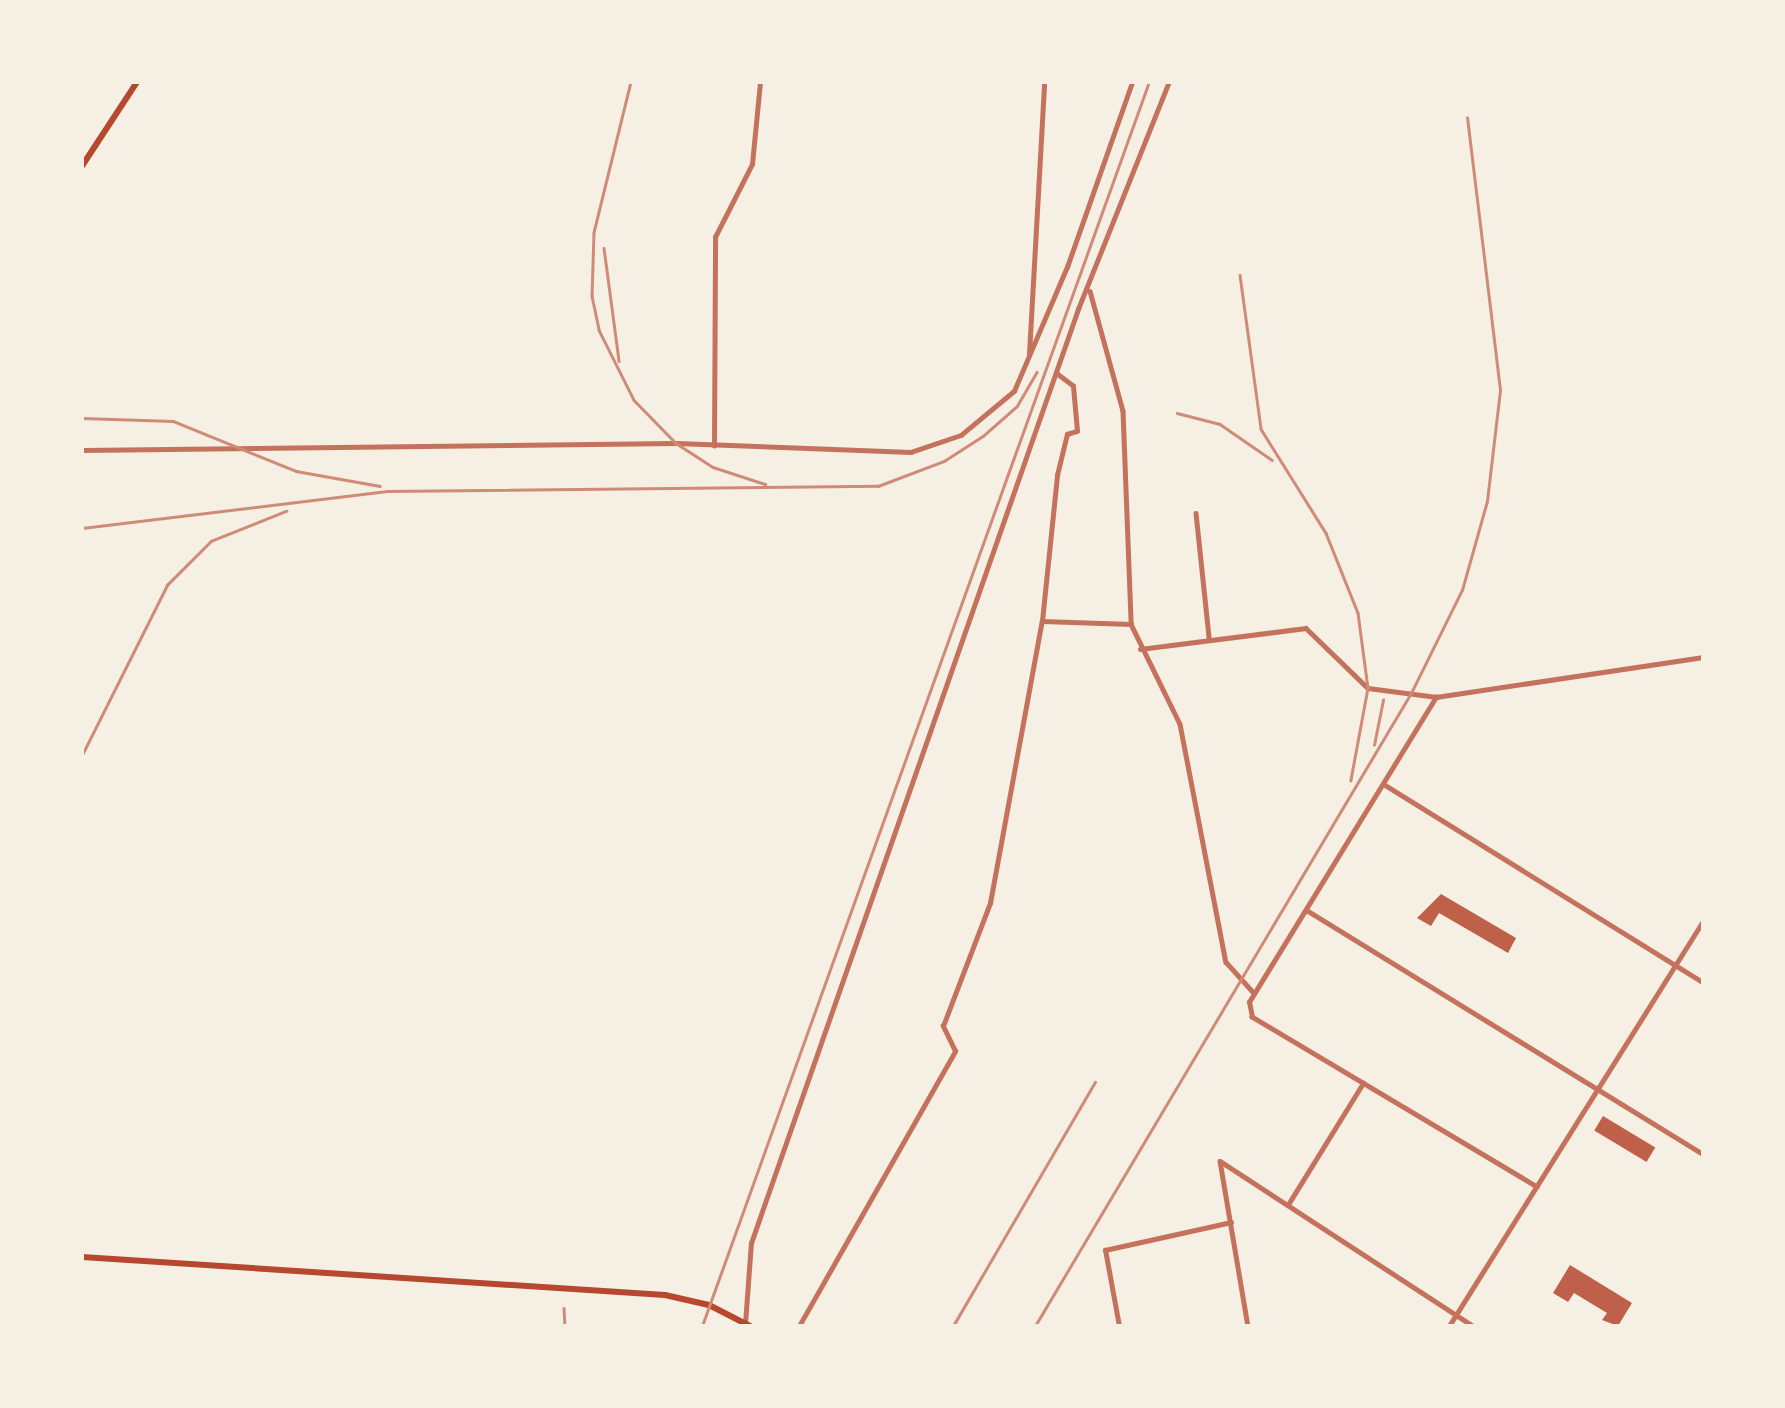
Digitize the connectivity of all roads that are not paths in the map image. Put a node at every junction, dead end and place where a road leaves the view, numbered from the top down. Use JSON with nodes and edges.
{"nodes":[{"id":1,"x":137,"y":82,"type":"edge"},
{"id":2,"x":760,"y":82,"type":"edge"},
{"id":3,"x":1044,"y":82,"type":"edge"},
{"id":4,"x":1132,"y":82,"type":"edge"},
{"id":5,"x":1169,"y":82,"type":"edge"},
{"id":6,"x":82,"y":166,"type":"edge"},
{"id":7,"x":1090,"y":290,"type":"junction"},
{"id":8,"x":1029,"y":359,"type":"junction"},
{"id":9,"x":1057,"y":374,"type":"junction"},
{"id":10,"x":713,"y":446,"type":"junction"},
{"id":11,"x":82,"y":450,"type":"edge"},
{"id":12,"x":1196,"y":513,"type":"dead end"},
{"id":13,"x":1042,"y":621,"type":"junction"},
{"id":14,"x":1131,"y":624,"type":"junction"},
{"id":15,"x":1209,"y":637,"type":"junction"},
{"id":16,"x":1140,"y":649,"type":"junction"},
{"id":17,"x":1703,"y":657,"type":"edge"},
{"id":18,"x":1436,"y":697,"type":"junction"},
{"id":19,"x":1385,"y":785,"type":"junction"},
{"id":20,"x":1308,"y":911,"type":"junction"},
{"id":21,"x":1703,"y":921,"type":"edge"},
{"id":22,"x":1676,"y":965,"type":"junction"},
{"id":23,"x":1703,"y":982,"type":"edge"},
{"id":24,"x":1254,"y":993,"type":"junction"},
{"id":25,"x":1363,"y":1083,"type":"junction"},
{"id":26,"x":1599,"y":1089,"type":"junction"},
{"id":27,"x":1703,"y":1154,"type":"edge"},
{"id":28,"x":1537,"y":1187,"type":"junction"},
{"id":29,"x":1289,"y":1203,"type":"junction"},
{"id":30,"x":1231,"y":1222,"type":"junction"},
{"id":31,"x":82,"y":1257,"type":"edge"},
{"id":32,"x":1456,"y":1315,"type":"junction"},
{"id":33,"x":748,"y":1325,"type":"edge"},
{"id":34,"x":799,"y":1326,"type":"edge"},
{"id":35,"x":1119,"y":1326,"type":"edge"},
{"id":36,"x":1248,"y":1326,"type":"edge"},
{"id":37,"x":1449,"y":1326,"type":"edge"},
{"id":38,"x":1473,"y":1326,"type":"edge"}],
"edges":[{"from":1,"to":6,"type":"main road"},
{"from":2,"to":10,"type":"street"},
{"from":3,"to":8,"type":"street"},
{"from":4,"to":8,"type":"street"},
{"from":5,"to":7,"type":"street"},
{"from":7,"to":9,"type":"street"},
{"from":7,"to":14,"type":"street"},
{"from":8,"to":10,"type":"street"},
{"from":9,"to":13,"type":"street"},
{"from":9,"to":33,"type":"street"},
{"from":10,"to":11,"type":"street"},
{"from":12,"to":15,"type":"street"},
{"from":13,"to":14,"type":"street"},
{"from":13,"to":34,"type":"street"},
{"from":14,"to":16,"type":"street"},
{"from":15,"to":16,"type":"street"},
{"from":15,"to":18,"type":"street"},
{"from":16,"to":24,"type":"street"},
{"from":17,"to":18,"type":"street"},
{"from":18,"to":19,"type":"street"},
{"from":19,"to":20,"type":"street"},
{"from":19,"to":22,"type":"street"},
{"from":20,"to":24,"type":"street"},
{"from":20,"to":26,"type":"street"},
{"from":21,"to":22,"type":"street"},
{"from":22,"to":23,"type":"street"},
{"from":22,"to":26,"type":"street"},
{"from":24,"to":25,"type":"street"},
{"from":25,"to":28,"type":"street"},
{"from":25,"to":29,"type":"street"},
{"from":26,"to":27,"type":"street"},
{"from":26,"to":28,"type":"street"},
{"from":28,"to":32,"type":"street"},
{"from":29,"to":30,"type":"street"},
{"from":29,"to":32,"type":"street"},
{"from":30,"to":35,"type":"street"},
{"from":30,"to":36,"type":"street"},
{"from":31,"to":33,"type":"main road"},
{"from":32,"to":37,"type":"street"},
{"from":32,"to":38,"type":"street"}]}
